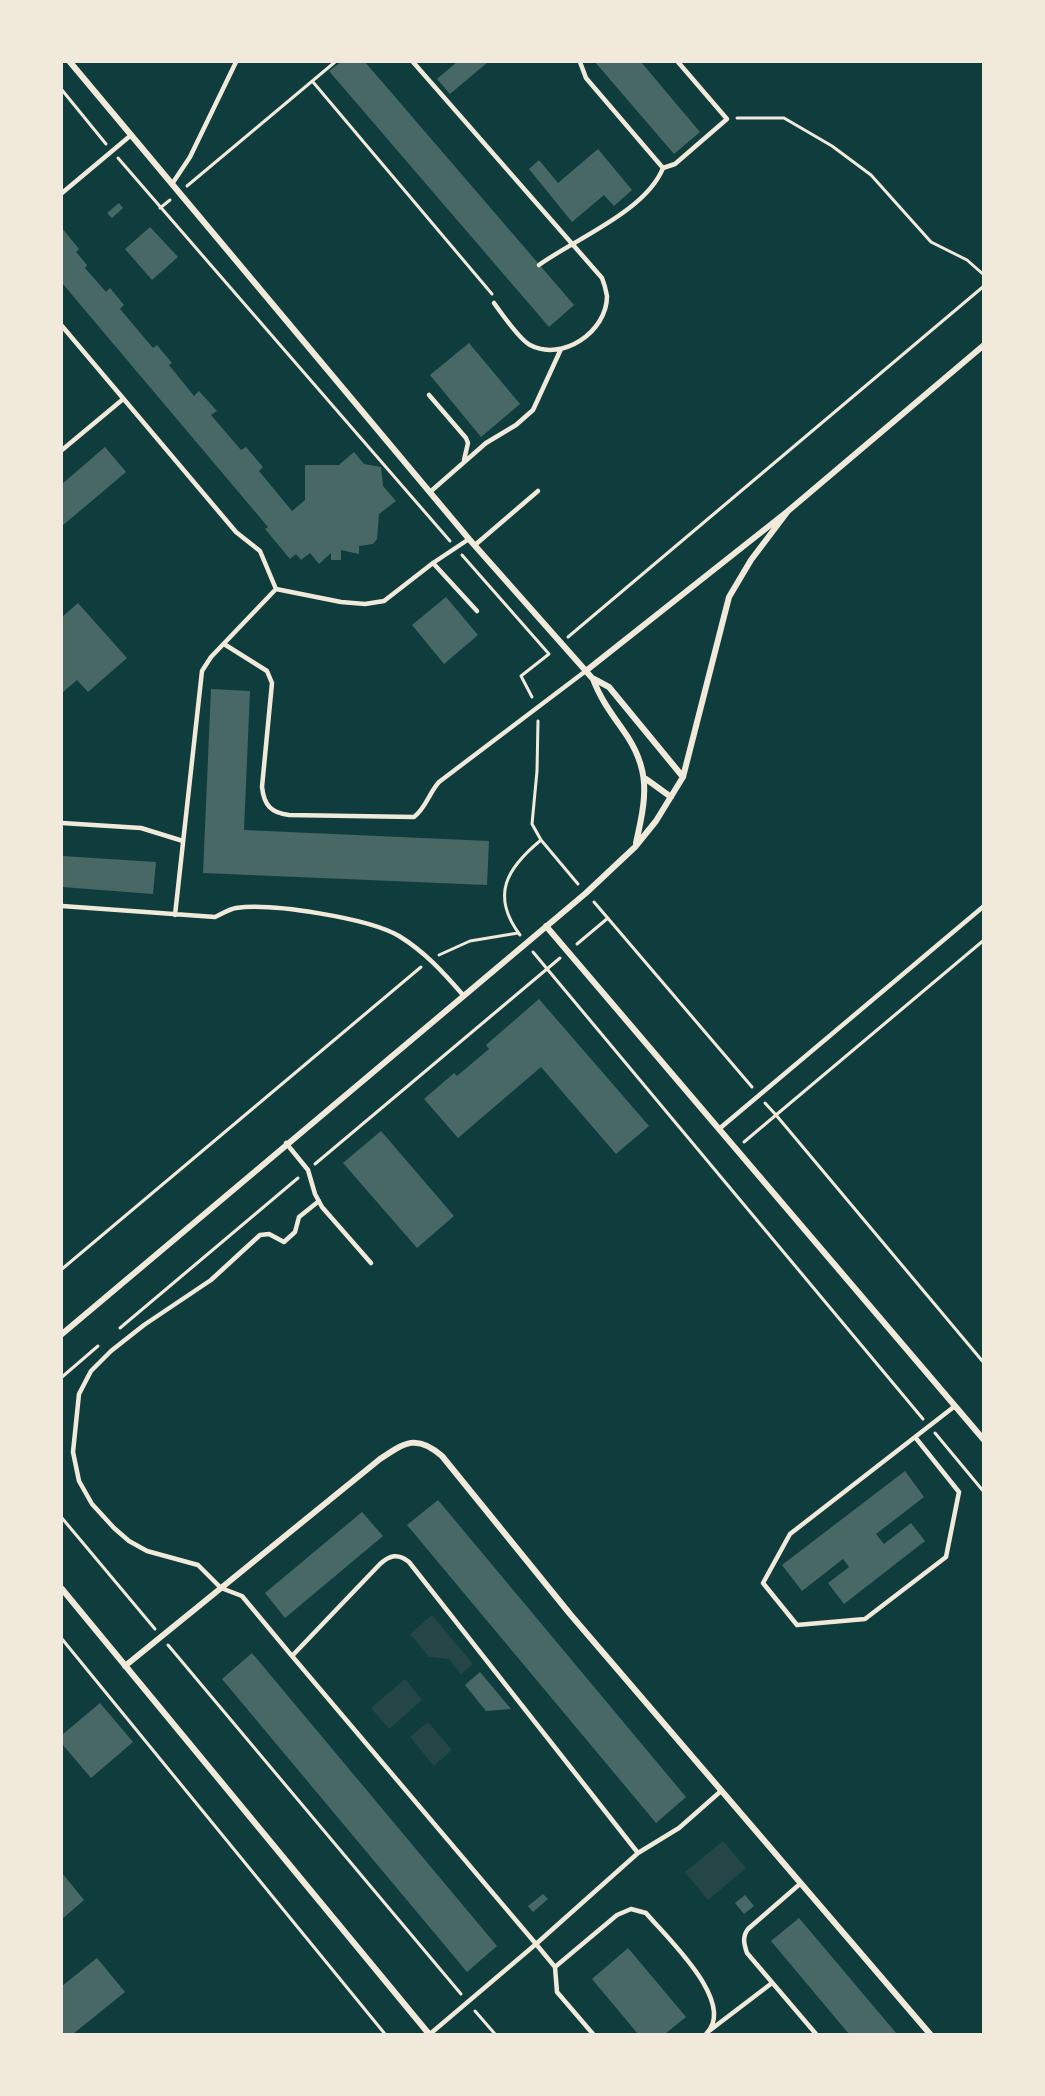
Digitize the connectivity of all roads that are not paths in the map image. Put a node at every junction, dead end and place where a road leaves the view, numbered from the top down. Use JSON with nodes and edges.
{"nodes":[{"id":1,"x":70,"y":62,"type":"edge"},
{"id":2,"x":236,"y":62,"type":"edge"},
{"id":3,"x":413,"y":62,"type":"edge"},
{"id":4,"x":580,"y":62,"type":"edge"},
{"id":5,"x":678,"y":62,"type":"edge"},
{"id":6,"x":130,"y":136,"type":"junction"},
{"id":7,"x":663,"y":168,"type":"junction"},
{"id":8,"x":172,"y":184,"type":"junction"},
{"id":9,"x":62,"y":193,"type":"edge"},
{"id":10,"x":573,"y":243,"type":"junction"},
{"id":11,"x":539,"y":265,"type":"dead end"},
{"id":12,"x":495,"y":302,"type":"road end"},
{"id":13,"x":62,"y":326,"type":"edge"},
{"id":14,"x":984,"y":345,"type":"edge"},
{"id":15,"x":561,"y":349,"type":"junction"},
{"id":16,"x":429,"y":395,"type":"dead end"},
{"id":17,"x":122,"y":400,"type":"junction"},
{"id":18,"x":62,"y":450,"type":"edge"},
{"id":19,"x":464,"y":460,"type":"junction"},
{"id":20,"x":538,"y":491,"type":"dead end"},
{"id":21,"x":430,"y":492,"type":"junction"},
{"id":22,"x":788,"y":511,"type":"junction"},
{"id":23,"x":469,"y":539,"type":"junction"},
{"id":24,"x":475,"y":545,"type":"junction"},
{"id":25,"x":433,"y":563,"type":"junction"},
{"id":26,"x":276,"y":589,"type":"junction"},
{"id":27,"x":477,"y":611,"type":"dead end"},
{"id":28,"x":224,"y":644,"type":"junction"},
{"id":29,"x":586,"y":670,"type":"junction"},
{"id":30,"x":593,"y":679,"type":"junction"},
{"id":31,"x":683,"y":777,"type":"junction"},
{"id":32,"x":646,"y":779,"type":"junction"},
{"id":33,"x":671,"y":797,"type":"junction"},
{"id":34,"x":62,"y":823,"type":"edge"},
{"id":35,"x":183,"y":841,"type":"junction"},
{"id":36,"x":635,"y":847,"type":"junction"},
{"id":37,"x":62,"y":906,"type":"edge"},
{"id":38,"x":984,"y":906,"type":"edge"},
{"id":39,"x":175,"y":915,"type":"junction"},
{"id":40,"x":546,"y":926,"type":"junction"},
{"id":41,"x":463,"y":995,"type":"junction"},
{"id":42,"x":719,"y":1129,"type":"junction"},
{"id":43,"x":286,"y":1143,"type":"junction"},
{"id":44,"x":319,"y":1201,"type":"junction"},
{"id":45,"x":371,"y":1263,"type":"dead end"},
{"id":46,"x":62,"y":1334,"type":"edge"},
{"id":47,"x":955,"y":1406,"type":"junction"},
{"id":48,"x":915,"y":1437,"type":"junction"},
{"id":49,"x":984,"y":1440,"type":"edge"},
{"id":50,"x":221,"y":1588,"type":"junction"},
{"id":51,"x":62,"y":1589,"type":"edge"},
{"id":52,"x":292,"y":1656,"type":"junction"},
{"id":53,"x":125,"y":1666,"type":"junction"},
{"id":54,"x":721,"y":1791,"type":"junction"},
{"id":55,"x":638,"y":1853,"type":"junction"},
{"id":56,"x":801,"y":1883,"type":"junction"},
{"id":57,"x":536,"y":1944,"type":"junction"},
{"id":58,"x":555,"y":1967,"type":"junction"},
{"id":59,"x":772,"y":1983,"type":"junction"},
{"id":60,"x":707,"y":2033,"type":"edge"},
{"id":61,"x":429,"y":2034,"type":"edge"},
{"id":62,"x":593,"y":2034,"type":"edge"},
{"id":63,"x":816,"y":2034,"type":"edge"},
{"id":64,"x":930,"y":2034,"type":"edge"}],
"edges":[{"from":1,"to":6,"type":"street"},
{"from":2,"to":8,"type":"lane"},
{"from":3,"to":10,"type":"lane"},
{"from":4,"to":7,"type":"lane"},
{"from":5,"to":7,"type":"lane"},
{"from":6,"to":8,"type":"street"},
{"from":6,"to":9,"type":"lane"},
{"from":7,"to":10,"type":"lane"},
{"from":8,"to":21,"type":"street"},
{"from":10,"to":11,"type":"lane"},
{"from":10,"to":15,"type":"lane"},
{"from":12,"to":15,"type":"lane"},
{"from":13,"to":17,"type":"lane"},
{"from":14,"to":22,"type":"street"},
{"from":15,"to":19,"type":"lane"},
{"from":16,"to":19,"type":"lane"},
{"from":17,"to":18,"type":"lane"},
{"from":17,"to":26,"type":"lane"},
{"from":19,"to":21,"type":"lane"},
{"from":20,"to":24,"type":"lane"},
{"from":21,"to":23,"type":"street"},
{"from":22,"to":29,"type":"street"},
{"from":22,"to":31,"type":"street"},
{"from":23,"to":24,"type":"street"},
{"from":23,"to":25,"type":"lane"},
{"from":24,"to":29,"type":"street"},
{"from":25,"to":26,"type":"lane"},
{"from":25,"to":27,"type":"lane"},
{"from":26,"to":28,"type":"lane"},
{"from":28,"to":29,"type":"lane"},
{"from":28,"to":35,"type":"lane"},
{"from":29,"to":30,"type":"street"},
{"from":30,"to":31,"type":"street"},
{"from":30,"to":32,"type":"street"},
{"from":31,"to":33,"type":"street"},
{"from":32,"to":33,"type":"street"},
{"from":32,"to":36,"type":"street"},
{"from":33,"to":36,"type":"street"},
{"from":34,"to":35,"type":"lane"},
{"from":35,"to":39,"type":"lane"},
{"from":36,"to":40,"type":"street"},
{"from":37,"to":39,"type":"lane"},
{"from":38,"to":42,"type":"lane"},
{"from":39,"to":41,"type":"lane"},
{"from":40,"to":41,"type":"street"},
{"from":40,"to":42,"type":"street"},
{"from":41,"to":43,"type":"street"},
{"from":42,"to":47,"type":"street"},
{"from":43,"to":44,"type":"lane"},
{"from":43,"to":46,"type":"street"},
{"from":44,"to":45,"type":"lane"},
{"from":44,"to":50,"type":"lane"},
{"from":47,"to":48,"type":"lane"},
{"from":47,"to":49,"type":"street"},
{"from":48,"to":48,"type":"lane"},
{"from":50,"to":52,"type":"lane"},
{"from":50,"to":53,"type":"street"},
{"from":50,"to":54,"type":"street"},
{"from":51,"to":53,"type":"street"},
{"from":52,"to":55,"type":"lane"},
{"from":52,"to":57,"type":"lane"},
{"from":53,"to":61,"type":"street"},
{"from":54,"to":55,"type":"lane"},
{"from":54,"to":56,"type":"street"},
{"from":55,"to":57,"type":"lane"},
{"from":56,"to":59,"type":"lane"},
{"from":56,"to":64,"type":"street"},
{"from":57,"to":58,"type":"lane"},
{"from":57,"to":61,"type":"lane"},
{"from":58,"to":60,"type":"lane"},
{"from":58,"to":62,"type":"lane"},
{"from":59,"to":60,"type":"lane"},
{"from":59,"to":63,"type":"lane"}]}
